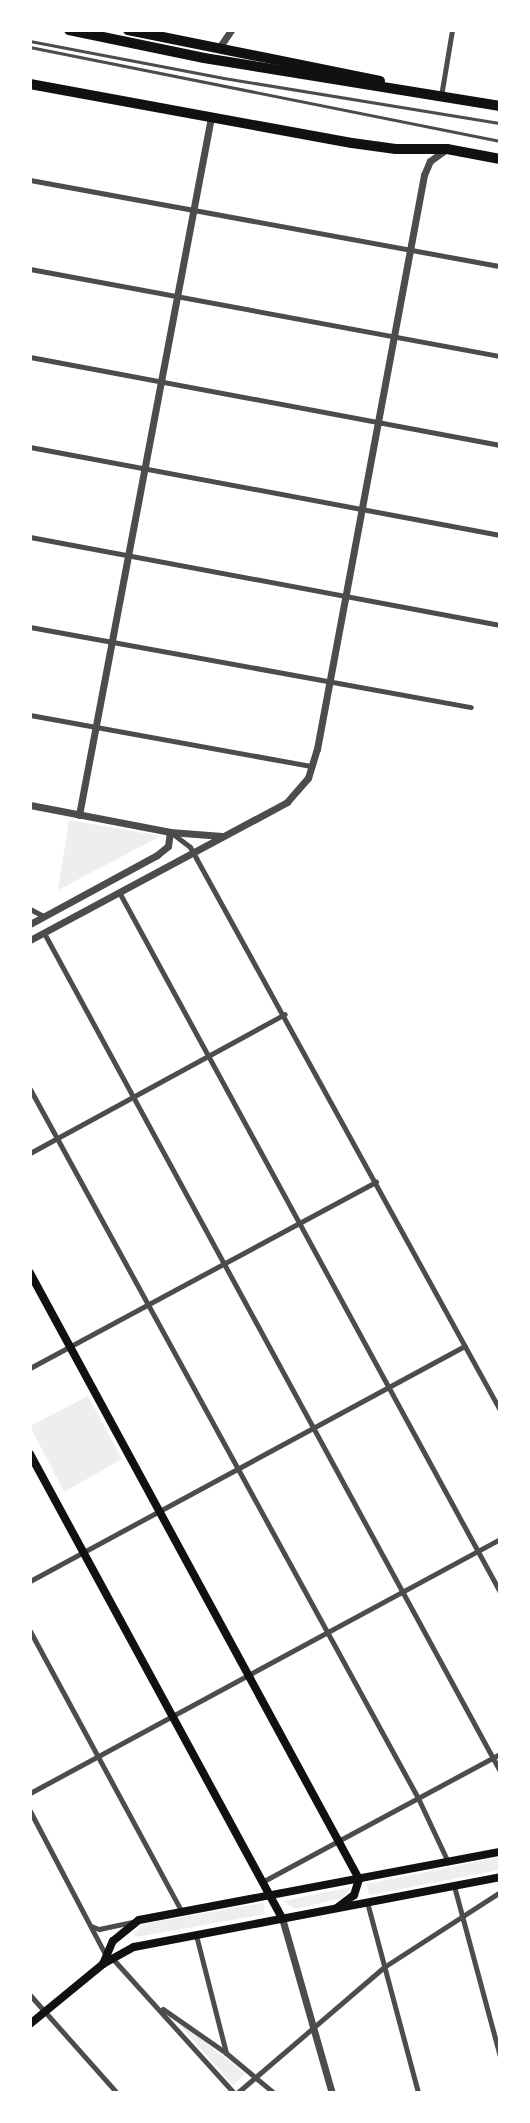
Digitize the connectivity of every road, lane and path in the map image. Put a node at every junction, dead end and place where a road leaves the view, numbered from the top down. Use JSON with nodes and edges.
{"nodes":[{"id":1,"x":69,"y":30,"type":"edge"},
{"id":2,"x":128,"y":30,"type":"edge"},
{"id":3,"x":230,"y":30,"type":"edge"},
{"id":4,"x":452,"y":30,"type":"edge"},
{"id":5,"x":30,"y":41,"type":"edge"},
{"id":6,"x":30,"y":47,"type":"edge"},
{"id":7,"x":219,"y":48,"type":"junction"},
{"id":8,"x":30,"y":84,"type":"edge"},
{"id":9,"x":441,"y":96,"type":"junction"},
{"id":10,"x":500,"y":105,"type":"edge"},
{"id":11,"x":211,"y":117,"type":"junction"},
{"id":12,"x":500,"y":123,"type":"edge"},
{"id":13,"x":500,"y":141,"type":"edge"},
{"id":14,"x":447,"y":149,"type":"junction"},
{"id":15,"x":500,"y":159,"type":"edge"},
{"id":16,"x":30,"y":180,"type":"edge"},
{"id":17,"x":193,"y":210,"type":"junction"},
{"id":18,"x":410,"y":250,"type":"junction"},
{"id":19,"x":500,"y":266,"type":"edge"},
{"id":20,"x":30,"y":269,"type":"edge"},
{"id":21,"x":177,"y":296,"type":"junction"},
{"id":22,"x":394,"y":336,"type":"junction"},
{"id":23,"x":500,"y":356,"type":"edge"},
{"id":24,"x":30,"y":357,"type":"edge"},
{"id":25,"x":161,"y":382,"type":"junction"},
{"id":26,"x":378,"y":422,"type":"junction"},
{"id":27,"x":500,"y":445,"type":"edge"},
{"id":28,"x":30,"y":447,"type":"edge"},
{"id":29,"x":145,"y":468,"type":"junction"},
{"id":30,"x":362,"y":509,"type":"junction"},
{"id":31,"x":500,"y":535,"type":"edge"},
{"id":32,"x":30,"y":537,"type":"edge"},
{"id":33,"x":128,"y":555,"type":"junction"},
{"id":34,"x":345,"y":596,"type":"junction"},
{"id":35,"x":500,"y":625,"type":"edge"},
{"id":36,"x":30,"y":627,"type":"edge"},
{"id":37,"x":112,"y":642,"type":"junction"},
{"id":38,"x":329,"y":681,"type":"junction"},
{"id":39,"x":471,"y":707,"type":"dead end"},
{"id":40,"x":30,"y":715,"type":"edge"},
{"id":41,"x":96,"y":727,"type":"junction"},
{"id":42,"x":313,"y":766,"type":"junction"},
{"id":43,"x":30,"y":805,"type":"edge"},
{"id":44,"x":79,"y":815,"type":"junction"},
{"id":45,"x":170,"y":832,"type":"junction"},
{"id":46,"x":224,"y":836,"type":"junction"},
{"id":47,"x":193,"y":853,"type":"junction"},
{"id":48,"x":119,"y":892,"type":"junction"},
{"id":49,"x":30,"y":909,"type":"edge"},
{"id":50,"x":43,"y":916,"type":"junction"},
{"id":51,"x":30,"y":924,"type":"edge"},
{"id":52,"x":44,"y":933,"type":"junction"},
{"id":53,"x":30,"y":940,"type":"edge"},
{"id":54,"x":285,"y":1014,"type":"junction"},
{"id":55,"x":208,"y":1056,"type":"junction"},
{"id":56,"x":30,"y":1089,"type":"edge"},
{"id":57,"x":134,"y":1097,"type":"junction"},
{"id":58,"x":57,"y":1139,"type":"junction"},
{"id":59,"x":30,"y":1153,"type":"edge"},
{"id":60,"x":376,"y":1182,"type":"junction"},
{"id":61,"x":299,"y":1223,"type":"junction"},
{"id":62,"x":224,"y":1264,"type":"junction"},
{"id":63,"x":30,"y":1273,"type":"edge"},
{"id":64,"x":148,"y":1305,"type":"junction"},
{"id":65,"x":70,"y":1346,"type":"junction"},
{"id":66,"x":465,"y":1346,"type":"junction"},
{"id":67,"x":30,"y":1368,"type":"edge"},
{"id":68,"x":389,"y":1387,"type":"junction"},
{"id":69,"x":500,"y":1410,"type":"edge"},
{"id":70,"x":314,"y":1428,"type":"junction"},
{"id":71,"x":30,"y":1454,"type":"edge"},
{"id":72,"x":237,"y":1469,"type":"junction"},
{"id":73,"x":159,"y":1511,"type":"junction"},
{"id":74,"x":500,"y":1539,"type":"edge"},
{"id":75,"x":478,"y":1551,"type":"junction"},
{"id":76,"x":83,"y":1552,"type":"junction"},
{"id":77,"x":30,"y":1581,"type":"edge"},
{"id":78,"x":402,"y":1591,"type":"junction"},
{"id":79,"x":500,"y":1592,"type":"edge"},
{"id":80,"x":30,"y":1631,"type":"edge"},
{"id":81,"x":327,"y":1632,"type":"junction"},
{"id":82,"x":248,"y":1675,"type":"junction"},
{"id":83,"x":172,"y":1716,"type":"junction"},
{"id":84,"x":500,"y":1754,"type":"edge"},
{"id":85,"x":98,"y":1756,"type":"junction"},
{"id":86,"x":493,"y":1758,"type":"junction"},
{"id":87,"x":500,"y":1772,"type":"edge"},
{"id":88,"x":30,"y":1793,"type":"edge"},
{"id":89,"x":418,"y":1798,"type":"junction"},
{"id":90,"x":30,"y":1811,"type":"edge"},
{"id":91,"x":339,"y":1841,"type":"junction"},
{"id":92,"x":500,"y":1852,"type":"edge"},
{"id":93,"x":448,"y":1862,"type":"junction"},
{"id":94,"x":500,"y":1877,"type":"edge"},
{"id":95,"x":359,"y":1879,"type":"junction"},
{"id":96,"x":262,"y":1882,"type":"junction"},
{"id":97,"x":454,"y":1886,"type":"junction"},
{"id":98,"x":500,"y":1892,"type":"edge"},
{"id":99,"x":270,"y":1896,"type":"junction"},
{"id":100,"x":367,"y":1902,"type":"junction"},
{"id":101,"x":337,"y":1908,"type":"junction"},
{"id":102,"x":183,"y":1912,"type":"junction"},
{"id":103,"x":462,"y":1915,"type":"junction"},
{"id":104,"x":282,"y":1918,"type":"junction"},
{"id":105,"x":139,"y":1920,"type":"junction"},
{"id":106,"x":89,"y":1924,"type":"junction"},
{"id":107,"x":196,"y":1935,"type":"junction"},
{"id":108,"x":109,"y":1956,"type":"junction"},
{"id":109,"x":384,"y":1967,"type":"junction"},
{"id":110,"x":30,"y":1995,"type":"edge"},
{"id":111,"x":157,"y":2005,"type":"junction"},
{"id":112,"x":45,"y":2011,"type":"junction"},
{"id":113,"x":30,"y":2024,"type":"edge"},
{"id":114,"x":312,"y":2027,"type":"junction"},
{"id":115,"x":226,"y":2053,"type":"junction"},
{"id":116,"x":500,"y":2057,"type":"edge"},
{"id":117,"x":255,"y":2078,"type":"junction"},
{"id":118,"x":117,"y":2093,"type":"edge"},
{"id":119,"x":235,"y":2093,"type":"edge"},
{"id":120,"x":274,"y":2093,"type":"edge"},
{"id":121,"x":332,"y":2093,"type":"edge"},
{"id":122,"x":418,"y":2093,"type":"edge"}],
"edges":[{"from":1,"to":9,"type":"highway"},
{"from":2,"to":7,"type":"highway"},
{"from":3,"to":7,"type":"street"},
{"from":4,"to":9,"type":"street"},
{"from":5,"to":12,"type":"lane"},
{"from":6,"to":13,"type":"lane"},
{"from":7,"to":9,"type":"highway"},
{"from":8,"to":11,"type":"highway"},
{"from":9,"to":10,"type":"highway"},
{"from":11,"to":14,"type":"highway"},
{"from":11,"to":17,"type":"street"},
{"from":14,"to":15,"type":"highway"},
{"from":14,"to":18,"type":"street"},
{"from":16,"to":17,"type":"street"},
{"from":17,"to":18,"type":"street"},
{"from":17,"to":21,"type":"street"},
{"from":18,"to":19,"type":"street"},
{"from":18,"to":22,"type":"street"},
{"from":20,"to":21,"type":"street"},
{"from":21,"to":22,"type":"street"},
{"from":21,"to":25,"type":"street"},
{"from":22,"to":23,"type":"street"},
{"from":22,"to":26,"type":"street"},
{"from":24,"to":25,"type":"street"},
{"from":25,"to":26,"type":"street"},
{"from":25,"to":29,"type":"street"},
{"from":26,"to":27,"type":"street"},
{"from":26,"to":30,"type":"street"},
{"from":28,"to":29,"type":"street"},
{"from":29,"to":30,"type":"street"},
{"from":29,"to":33,"type":"street"},
{"from":30,"to":31,"type":"street"},
{"from":30,"to":34,"type":"street"},
{"from":32,"to":33,"type":"street"},
{"from":33,"to":34,"type":"street"},
{"from":33,"to":37,"type":"street"},
{"from":34,"to":35,"type":"street"},
{"from":34,"to":38,"type":"street"},
{"from":36,"to":37,"type":"street"},
{"from":37,"to":38,"type":"street"},
{"from":37,"to":41,"type":"street"},
{"from":38,"to":39,"type":"street"},
{"from":38,"to":42,"type":"street"},
{"from":40,"to":41,"type":"street"},
{"from":41,"to":42,"type":"street"},
{"from":41,"to":44,"type":"street"},
{"from":42,"to":46,"type":"street"},
{"from":43,"to":44,"type":"street"},
{"from":44,"to":45,"type":"street"},
{"from":45,"to":46,"type":"street"},
{"from":45,"to":47,"type":"street"},
{"from":45,"to":50,"type":"street"},
{"from":46,"to":47,"type":"street"},
{"from":47,"to":48,"type":"street"},
{"from":47,"to":54,"type":"street"},
{"from":48,"to":52,"type":"street"},
{"from":48,"to":55,"type":"street"},
{"from":49,"to":50,"type":"street"},
{"from":50,"to":51,"type":"street"},
{"from":52,"to":53,"type":"street"},
{"from":52,"to":57,"type":"street"},
{"from":54,"to":55,"type":"street"},
{"from":54,"to":60,"type":"street"},
{"from":55,"to":57,"type":"street"},
{"from":55,"to":61,"type":"street"},
{"from":56,"to":58,"type":"street"},
{"from":57,"to":58,"type":"street"},
{"from":57,"to":62,"type":"street"},
{"from":58,"to":59,"type":"street"},
{"from":58,"to":64,"type":"street"},
{"from":60,"to":61,"type":"street"},
{"from":60,"to":66,"type":"street"},
{"from":61,"to":62,"type":"street"},
{"from":61,"to":68,"type":"street"},
{"from":62,"to":64,"type":"street"},
{"from":62,"to":70,"type":"street"},
{"from":63,"to":65,"type":"main road"},
{"from":64,"to":65,"type":"street"},
{"from":64,"to":72,"type":"street"},
{"from":65,"to":67,"type":"street"},
{"from":65,"to":73,"type":"main road"},
{"from":66,"to":68,"type":"street"},
{"from":66,"to":69,"type":"street"},
{"from":68,"to":70,"type":"street"},
{"from":68,"to":75,"type":"street"},
{"from":70,"to":72,"type":"street"},
{"from":70,"to":78,"type":"street"},
{"from":71,"to":76,"type":"main road"},
{"from":72,"to":73,"type":"street"},
{"from":72,"to":81,"type":"street"},
{"from":73,"to":76,"type":"street"},
{"from":73,"to":82,"type":"main road"},
{"from":74,"to":75,"type":"street"},
{"from":75,"to":78,"type":"street"},
{"from":75,"to":79,"type":"street"},
{"from":76,"to":77,"type":"street"},
{"from":76,"to":83,"type":"main road"},
{"from":78,"to":81,"type":"street"},
{"from":78,"to":86,"type":"street"},
{"from":80,"to":85,"type":"street"},
{"from":81,"to":82,"type":"street"},
{"from":81,"to":89,"type":"street"},
{"from":82,"to":83,"type":"street"},
{"from":82,"to":91,"type":"main road"},
{"from":83,"to":85,"type":"street"},
{"from":83,"to":96,"type":"main road"},
{"from":84,"to":86,"type":"street"},
{"from":85,"to":88,"type":"street"},
{"from":85,"to":102,"type":"street"},
{"from":86,"to":87,"type":"street"},
{"from":86,"to":89,"type":"street"},
{"from":89,"to":91,"type":"street"},
{"from":89,"to":93,"type":"street"},
{"from":90,"to":106,"type":"street"},
{"from":91,"to":95,"type":"main road"},
{"from":91,"to":96,"type":"street"},
{"from":92,"to":93,"type":"main road"},
{"from":93,"to":95,"type":"main road"},
{"from":94,"to":97,"type":"main road"},
{"from":95,"to":99,"type":"main road"},
{"from":95,"to":101,"type":"main road"},
{"from":96,"to":99,"type":"main road"},
{"from":97,"to":100,"type":"main road"},
{"from":97,"to":103,"type":"street"},
{"from":98,"to":103,"type":"street"},
{"from":99,"to":102,"type":"main road"},
{"from":99,"to":104,"type":"main road"},
{"from":100,"to":101,"type":"main road"},
{"from":100,"to":109,"type":"street"},
{"from":101,"to":104,"type":"main road"},
{"from":102,"to":105,"type":"main road"},
{"from":103,"to":109,"type":"street"},
{"from":103,"to":116,"type":"street"},
{"from":104,"to":107,"type":"main road"},
{"from":104,"to":114,"type":"street"},
{"from":105,"to":106,"type":"street"},
{"from":105,"to":108,"type":"main road"},
{"from":106,"to":108,"type":"street"},
{"from":107,"to":108,"type":"main road"},
{"from":107,"to":115,"type":"street"},
{"from":108,"to":111,"type":"street"},
{"from":108,"to":112,"type":"main road"},
{"from":109,"to":114,"type":"street"},
{"from":109,"to":122,"type":"street"},
{"from":110,"to":112,"type":"street"},
{"from":111,"to":115,"type":"street"},
{"from":111,"to":119,"type":"street"},
{"from":112,"to":113,"type":"main road"},
{"from":112,"to":118,"type":"street"},
{"from":114,"to":117,"type":"street"},
{"from":114,"to":121,"type":"street"},
{"from":115,"to":117,"type":"street"},
{"from":117,"to":119,"type":"street"},
{"from":117,"to":120,"type":"street"}]}
